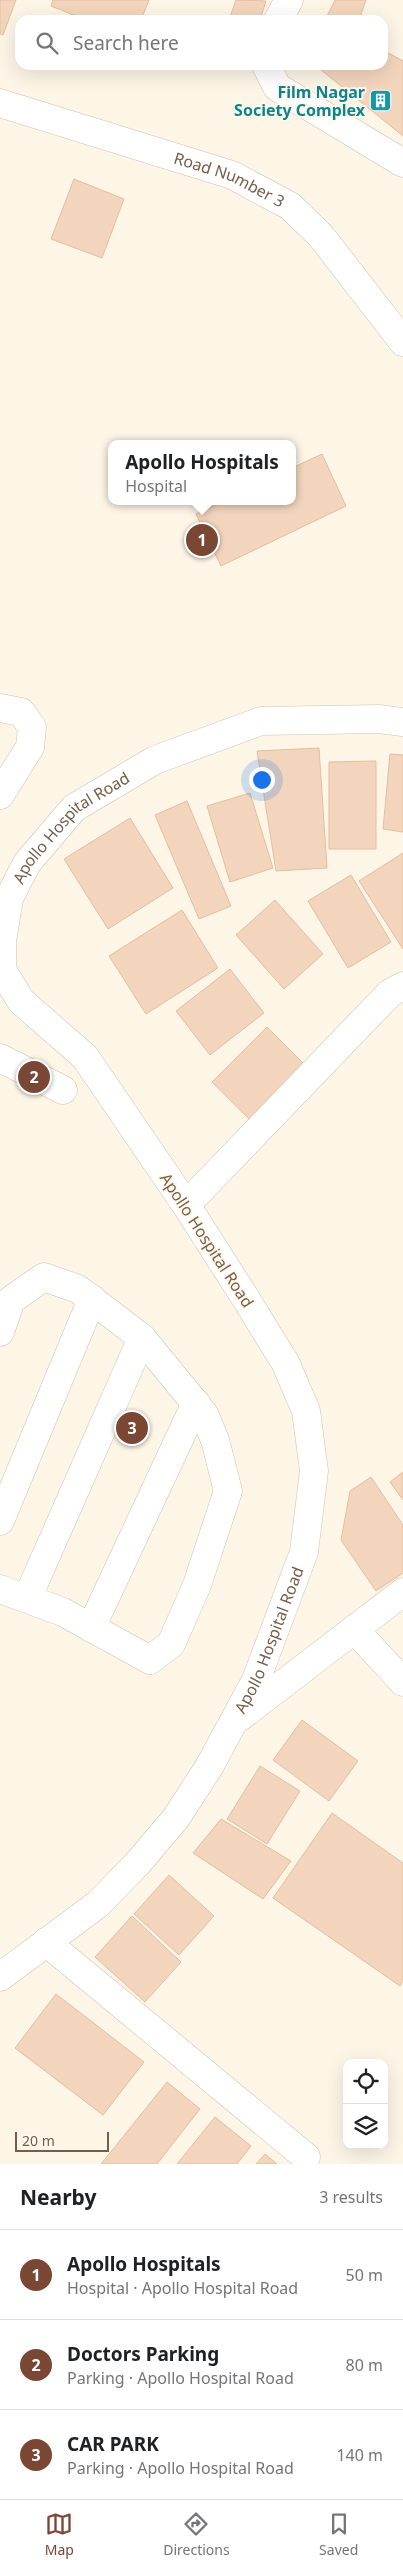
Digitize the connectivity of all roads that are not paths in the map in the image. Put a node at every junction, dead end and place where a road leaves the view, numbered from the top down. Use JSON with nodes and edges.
{"nodes":[{"id":1,"x":289,"y":0,"type":"edge"},
{"id":2,"x":281,"y":15,"type":"edge"},
{"id":3,"x":268,"y":70,"type":"edge"},
{"id":4,"x":0,"y":103,"type":"edge"},
{"id":5,"x":403,"y":163,"type":"edge"},
{"id":6,"x":401,"y":335,"type":"edge"},
{"id":7,"x":0,"y":708,"type":"edge"},
{"id":8,"x":403,"y":722,"type":"edge"},
{"id":9,"x":0,"y":795,"type":"edge"},
{"id":10,"x":5,"y":896,"type":"edge"},
{"id":11,"x":1,"y":941,"type":"edge"},
{"id":12,"x":403,"y":986,"type":"edge"},
{"id":13,"x":11,"y":997,"type":"edge"},
{"id":14,"x":0,"y":1058,"type":"edge"},
{"id":15,"x":63,"y":1090,"type":"dead end"},
{"id":16,"x":186,"y":1205,"type":"junction"},
{"id":17,"x":92,"y":1299,"type":"junction"},
{"id":18,"x":0,"y":1332,"type":"edge"},
{"id":19,"x":142,"y":1338,"type":"junction"},
{"id":20,"x":196,"y":1403,"type":"junction"},
{"id":21,"x":0,"y":1521,"type":"edge"},
{"id":22,"x":0,"y":1589,"type":"edge"},
{"id":23,"x":403,"y":1592,"type":"edge"},
{"id":24,"x":27,"y":1599,"type":"junction"},
{"id":25,"x":90,"y":1628,"type":"junction"},
{"id":26,"x":354,"y":1629,"type":"junction"},
{"id":27,"x":403,"y":1682,"type":"edge"},
{"id":28,"x":231,"y":1724,"type":"junction"},
{"id":29,"x":46,"y":1942,"type":"junction"},
{"id":30,"x":0,"y":1976,"type":"edge"},
{"id":31,"x":306,"y":2157,"type":"dead end"}],
"edges":[{"from":1,"to":2,"type":"street"},
{"from":3,"to":5,"type":"street"},
{"from":4,"to":6,"type":"street","name":"Road Number 3"},
{"from":7,"to":9,"type":"street"},
{"from":8,"to":10,"type":"street","name":"Apollo Hospital Road"},
{"from":10,"to":11,"type":"street","name":"Apollo Hospital Road"},
{"from":11,"to":13,"type":"street","name":"Apollo Hospital Road"},
{"from":12,"to":16,"type":"street"},
{"from":13,"to":16,"type":"street","name":"Apollo Hospital Road"},
{"from":14,"to":15,"type":"street"},
{"from":16,"to":28,"type":"street","name":"Apollo Hospital Road"},
{"from":17,"to":18,"type":"street"},
{"from":17,"to":19,"type":"street"},
{"from":17,"to":21,"type":"street"},
{"from":19,"to":20,"type":"street"},
{"from":19,"to":24,"type":"street"},
{"from":20,"to":25,"type":"street"},
{"from":20,"to":25,"type":"street"},
{"from":22,"to":24,"type":"street"},
{"from":23,"to":26,"type":"street"},
{"from":24,"to":25,"type":"street"},
{"from":26,"to":27,"type":"street"},
{"from":26,"to":28,"type":"street"},
{"from":28,"to":29,"type":"street","name":"Apollo Hospital Road"},
{"from":29,"to":30,"type":"street","name":"Apollo Hospital Road"},
{"from":29,"to":31,"type":"street"}]}
